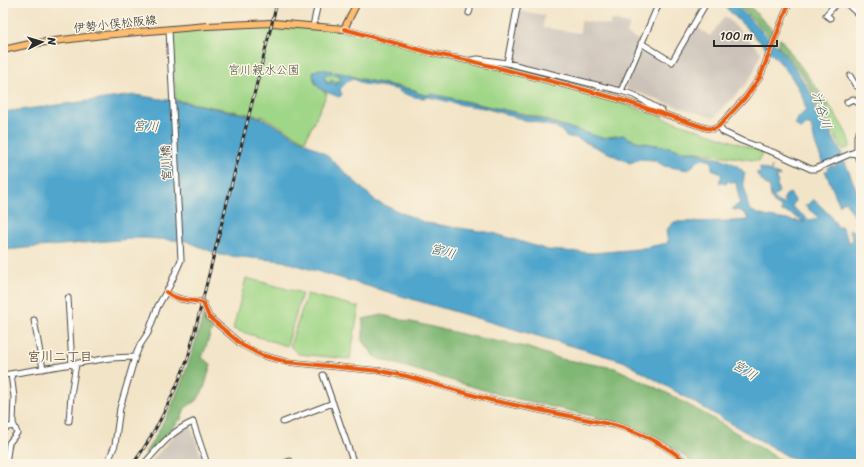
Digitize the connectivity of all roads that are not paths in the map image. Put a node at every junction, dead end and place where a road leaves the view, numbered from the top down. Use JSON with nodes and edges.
{"nodes":[{"id":1,"x":318,"y":3,"type":"edge"},
{"id":2,"x":357,"y":3,"type":"edge"},
{"id":3,"x":518,"y":3,"type":"edge"},
{"id":4,"x":659,"y":3,"type":"edge"},
{"id":5,"x":706,"y":3,"type":"edge"},
{"id":6,"x":789,"y":3,"type":"edge"},
{"id":7,"x":834,"y":3,"type":"edge"},
{"id":8,"x":846,"y":3,"type":"edge"},
{"id":9,"x":861,"y":17,"type":"edge"},
{"id":10,"x":830,"y":18,"type":"dead end"},
{"id":11,"x":313,"y":26,"type":"junction"},
{"id":12,"x":344,"y":29,"type":"junction"},
{"id":13,"x":169,"y":30,"type":"junction"},
{"id":14,"x":641,"y":43,"type":"junction"},
{"id":15,"x":3,"y":50,"type":"edge"},
{"id":16,"x":470,"y":61,"type":"junction"},
{"id":17,"x":507,"y":62,"type":"junction"},
{"id":18,"x":850,"y":76,"type":"dead end"},
{"id":19,"x":861,"y":86,"type":"edge"},
{"id":20,"x":621,"y":91,"type":"junction"},
{"id":21,"x":847,"y":102,"type":"dead end"},
{"id":22,"x":861,"y":105,"type":"edge"},
{"id":23,"x":666,"y":115,"type":"junction"},
{"id":24,"x":720,"y":126,"type":"junction"},
{"id":25,"x":861,"y":130,"type":"edge"},
{"id":26,"x":855,"y":152,"type":"junction"},
{"id":27,"x":861,"y":163,"type":"edge"},
{"id":28,"x":166,"y":292,"type":"junction"},
{"id":29,"x":68,"y":298,"type":"dead end"},
{"id":30,"x":34,"y":320,"type":"dead end"},
{"id":31,"x":135,"y":357,"type":"junction"},
{"id":32,"x":74,"y":364,"type":"junction"},
{"id":33,"x":43,"y":369,"type":"junction"},
{"id":34,"x":11,"y":374,"type":"junction"},
{"id":35,"x":323,"y":375,"type":"dead end"},
{"id":36,"x":3,"y":376,"type":"edge"},
{"id":37,"x":333,"y":404,"type":"junction"},
{"id":38,"x":70,"y":421,"type":"dead end"},
{"id":39,"x":283,"y":422,"type":"dead end"},
{"id":40,"x":14,"y":426,"type":"junction"},
{"id":41,"x":3,"y":428,"type":"edge"},
{"id":42,"x":6,"y":464,"type":"edge"},
{"id":43,"x":107,"y":464,"type":"edge"},
{"id":44,"x":144,"y":464,"type":"edge"},
{"id":45,"x":207,"y":464,"type":"edge"},
{"id":46,"x":282,"y":464,"type":"edge"},
{"id":47,"x":291,"y":464,"type":"edge"},
{"id":48,"x":354,"y":464,"type":"edge"},
{"id":49,"x":688,"y":464,"type":"edge"}],
"edges":[{"from":1,"to":11,"type":"street"},
{"from":2,"to":12,"type":"main road"},
{"from":3,"to":17,"type":"street"},
{"from":4,"to":14,"type":"street"},
{"from":5,"to":14,"type":"street"},
{"from":6,"to":24,"type":"street"},
{"from":7,"to":10,"type":"street"},
{"from":8,"to":9,"type":"street"},
{"from":11,"to":12,"type":"main road","name":"伊勢小俣松阪線"},
{"from":11,"to":13,"type":"main road","name":"伊勢小俣松阪線"},
{"from":12,"to":16,"type":"street"},
{"from":13,"to":15,"type":"main road","name":"伊勢小俣松阪線"},
{"from":13,"to":28,"type":"street","name":"宮川橋"},
{"from":14,"to":20,"type":"street"},
{"from":16,"to":17,"type":"street"},
{"from":16,"to":23,"type":"street"},
{"from":17,"to":20,"type":"street"},
{"from":18,"to":19,"type":"street"},
{"from":20,"to":23,"type":"street"},
{"from":21,"to":22,"type":"street"},
{"from":23,"to":24,"type":"street"},
{"from":24,"to":26,"type":"street"},
{"from":25,"to":26,"type":"street"},
{"from":26,"to":27,"type":"street"},
{"from":28,"to":31,"type":"street","name":"宮川橋"},
{"from":28,"to":49,"type":"street"},
{"from":29,"to":32,"type":"street"},
{"from":30,"to":33,"type":"street"},
{"from":31,"to":32,"type":"street"},
{"from":31,"to":43,"type":"street","name":"宮川橋"},
{"from":32,"to":33,"type":"street"},
{"from":32,"to":38,"type":"street"},
{"from":33,"to":34,"type":"street"},
{"from":34,"to":36,"type":"street"},
{"from":34,"to":40,"type":"street"},
{"from":35,"to":37,"type":"street"},
{"from":37,"to":39,"type":"street"},
{"from":37,"to":48,"type":"street"},
{"from":40,"to":41,"type":"street"},
{"from":40,"to":42,"type":"street"},
{"from":44,"to":45,"type":"street"},
{"from":46,"to":47,"type":"street"}]}
